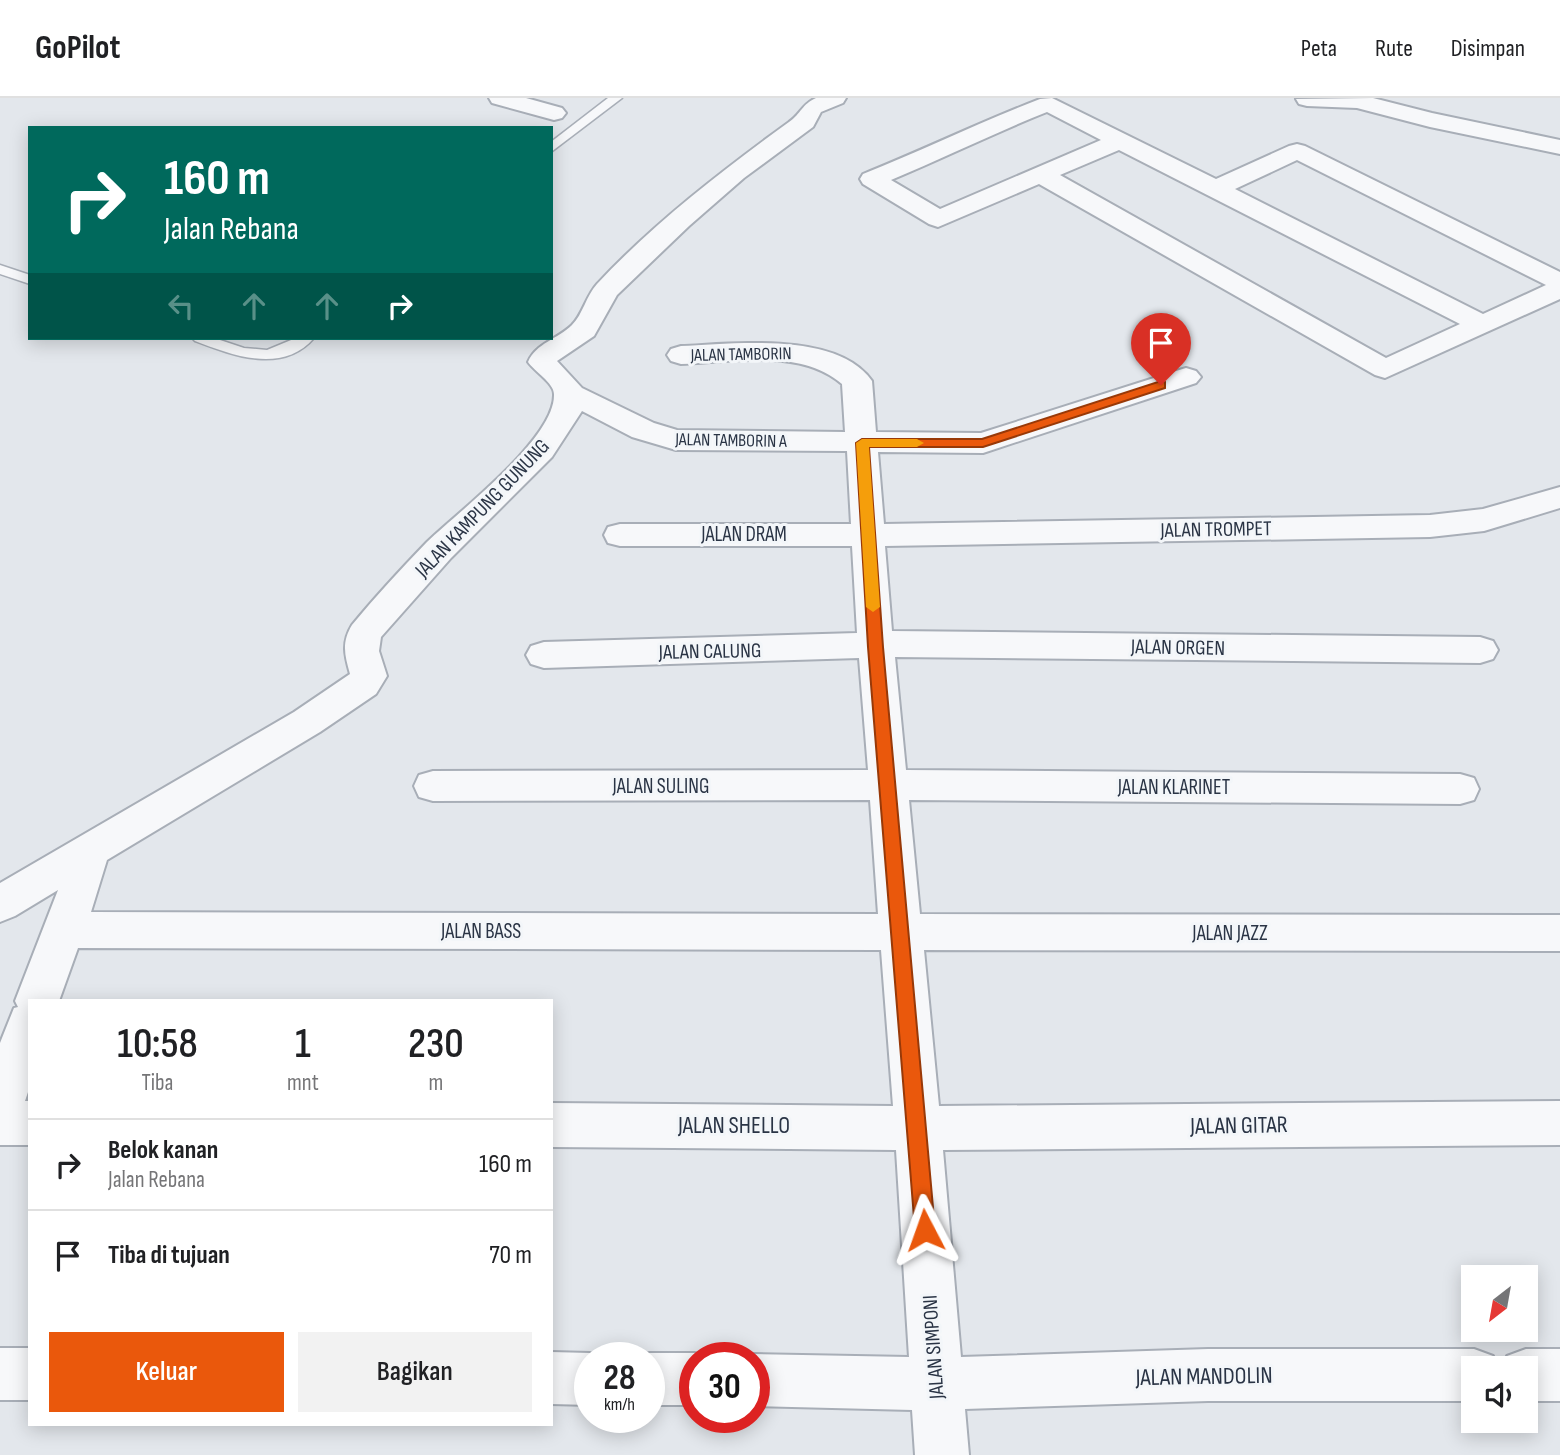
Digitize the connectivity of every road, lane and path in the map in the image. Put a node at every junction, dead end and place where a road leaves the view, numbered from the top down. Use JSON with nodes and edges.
{"nodes":[{"id":1,"x":500,"y":98,"type":"edge"},
{"id":2,"x":573,"y":98,"type":"edge"},
{"id":3,"x":616,"y":98,"type":"edge"},
{"id":4,"x":835,"y":98,"type":"edge"},
{"id":5,"x":1307,"y":99,"type":"edge"},
{"id":6,"x":1358,"y":99,"type":"edge"},
{"id":7,"x":545,"y":121,"type":"edge"},
{"id":8,"x":1119,"y":141,"type":"junction"},
{"id":9,"x":553,"y":146,"type":"edge"},
{"id":10,"x":1560,"y":146,"type":"edge"},
{"id":11,"x":1041,"y":175,"type":"junction"},
{"id":12,"x":1215,"y":189,"type":"junction"},
{"id":13,"x":0,"y":270,"type":"edge"},
{"id":14,"x":28,"y":279,"type":"edge"},
{"id":15,"x":1560,"y":282,"type":"edge"},
{"id":16,"x":1560,"y":289,"type":"edge"},
{"id":17,"x":1481,"y":324,"type":"junction"},
{"id":18,"x":206,"y":340,"type":"edge"},
{"id":19,"x":304,"y":340,"type":"edge"},
{"id":20,"x":681,"y":355,"type":"dead end"},
{"id":21,"x":1186,"y":377,"type":"dead end"},
{"id":22,"x":569,"y":393,"type":"junction"},
{"id":23,"x":862,"y":443,"type":"junction"},
{"id":24,"x":1560,"y":497,"type":"edge"},
{"id":25,"x":620,"y":535,"type":"dead end"},
{"id":26,"x":869,"y":535,"type":"junction"},
{"id":27,"x":876,"y":647,"type":"junction"},
{"id":28,"x":1480,"y":650,"type":"dead end"},
{"id":29,"x":544,"y":655,"type":"dead end"},
{"id":30,"x":888,"y":785,"type":"junction"},
{"id":31,"x":433,"y":786,"type":"dead end"},
{"id":32,"x":1460,"y":789,"type":"dead end"},
{"id":33,"x":89,"y":854,"type":"junction"},
{"id":34,"x":0,"y":904,"type":"edge"},
{"id":35,"x":63,"y":930,"type":"junction"},
{"id":36,"x":899,"y":933,"type":"junction"},
{"id":37,"x":1560,"y":933,"type":"edge"},
{"id":38,"x":38,"y":999,"type":"edge"},
{"id":39,"x":28,"y":1028,"type":"edge"},
{"id":40,"x":0,"y":1105,"type":"edge"},
{"id":41,"x":0,"y":1123,"type":"edge"},
{"id":42,"x":28,"y":1123,"type":"edge"},
{"id":43,"x":1560,"y":1124,"type":"edge"},
{"id":44,"x":553,"y":1125,"type":"edge"},
{"id":45,"x":918,"y":1128,"type":"junction"},
{"id":46,"x":0,"y":1374,"type":"edge"},
{"id":47,"x":28,"y":1374,"type":"edge"},
{"id":48,"x":1461,"y":1375,"type":"edge"},
{"id":49,"x":1538,"y":1375,"type":"edge"},
{"id":50,"x":1560,"y":1375,"type":"edge"},
{"id":51,"x":553,"y":1378,"type":"edge"},
{"id":52,"x":574,"y":1378,"type":"edge"},
{"id":53,"x":770,"y":1380,"type":"edge"},
{"id":54,"x":935,"y":1384,"type":"junction"},
{"id":55,"x":942,"y":1455,"type":"edge"}],
"edges":[{"from":1,"to":7,"type":"street"},
{"from":2,"to":7,"type":"street"},
{"from":3,"to":9,"type":"lane"},
{"from":4,"to":22,"type":"street"},
{"from":5,"to":6,"type":"street"},
{"from":6,"to":10,"type":"street"},
{"from":8,"to":11,"type":"street"},
{"from":8,"to":11,"type":"street"},
{"from":8,"to":12,"type":"street"},
{"from":11,"to":17,"type":"street"},
{"from":12,"to":15,"type":"street"},
{"from":12,"to":17,"type":"street"},
{"from":13,"to":14,"type":"lane"},
{"from":16,"to":17,"type":"street"},
{"from":18,"to":19,"type":"lane"},
{"from":20,"to":23,"type":"street","name":"JALAN TAMBORIN"},
{"from":21,"to":23,"type":"street","name":"JALAN TAMBORIN A"},
{"from":22,"to":23,"type":"street","name":"JALAN TAMBORIN A"},
{"from":22,"to":33,"type":"street","name":"JALAN KAMPUNG GUNUNG"},
{"from":23,"to":26,"type":"street","name":"JALAN SIMPONI"},
{"from":24,"to":26,"type":"street","name":"JALAN TROMPET"},
{"from":25,"to":26,"type":"street","name":"JALAN DRAM"},
{"from":26,"to":27,"type":"street","name":"JALAN SIMPONI"},
{"from":27,"to":28,"type":"street","name":"JALAN ORGEN"},
{"from":27,"to":29,"type":"street","name":"JALAN CALUNG"},
{"from":27,"to":30,"type":"street","name":"JALAN SIMPONI"},
{"from":30,"to":31,"type":"street","name":"JALAN SULING"},
{"from":30,"to":32,"type":"street","name":"JALAN KLARINET"},
{"from":30,"to":36,"type":"street","name":"JALAN SIMPONI"},
{"from":33,"to":34,"type":"street"},
{"from":33,"to":35,"type":"street"},
{"from":35,"to":36,"type":"street","name":"JALAN BASS"},
{"from":35,"to":38,"type":"street"},
{"from":36,"to":37,"type":"street","name":"JALAN JAZZ"},
{"from":36,"to":45,"type":"street","name":"JALAN SIMPONI"},
{"from":39,"to":40,"type":"street"},
{"from":41,"to":42,"type":"street"},
{"from":43,"to":45,"type":"street","name":"JALAN GITAR"},
{"from":44,"to":45,"type":"street","name":"JALAN SHELLO"},
{"from":45,"to":54,"type":"street","name":"JALAN SIMPONI"},
{"from":46,"to":47,"type":"street"},
{"from":48,"to":54,"type":"street","name":"JALAN MANDOLIN"},
{"from":49,"to":50,"type":"street"},
{"from":51,"to":52,"type":"street"},
{"from":53,"to":54,"type":"street","name":"JALAN MANDOLIN"},
{"from":54,"to":55,"type":"street","name":"JALAN SIMPONI"}]}
